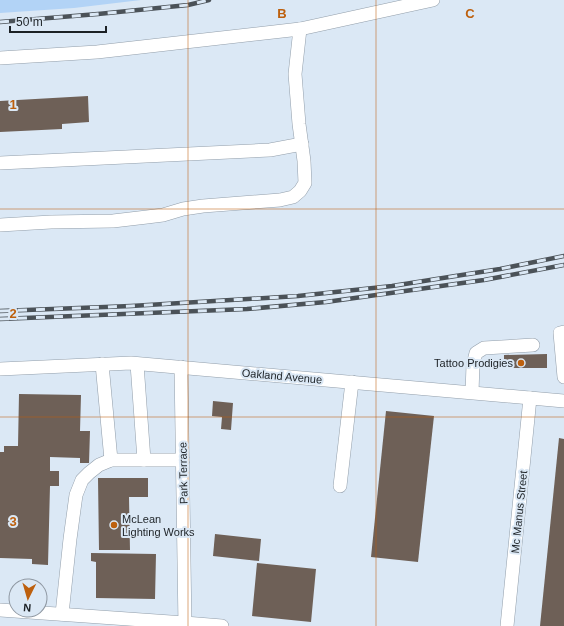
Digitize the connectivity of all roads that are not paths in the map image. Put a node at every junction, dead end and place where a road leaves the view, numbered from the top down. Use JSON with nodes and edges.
{"nodes":[{"id":1,"x":433,"y":0,"type":"edge"},
{"id":2,"x":300,"y":29,"type":"junction"},
{"id":3,"x":0,"y":58,"type":"edge"},
{"id":4,"x":302,"y":144,"type":"junction"},
{"id":5,"x":0,"y":163,"type":"edge"},
{"id":6,"x":0,"y":225,"type":"edge"},
{"id":7,"x":564,"y":332,"type":"edge"},
{"id":8,"x":533,"y":345,"type":"dead end"},
{"id":9,"x":102,"y":364,"type":"junction"},
{"id":10,"x":137,"y":364,"type":"junction"},
{"id":11,"x":181,"y":367,"type":"junction"},
{"id":12,"x":0,"y":369,"type":"edge"},
{"id":13,"x":564,"y":377,"type":"edge"},
{"id":14,"x":352,"y":382,"type":"junction"},
{"id":15,"x":472,"y":392,"type":"junction"},
{"id":16,"x":530,"y":398,"type":"junction"},
{"id":17,"x":564,"y":398,"type":"edge"},
{"id":18,"x":111,"y":460,"type":"junction"},
{"id":19,"x":144,"y":460,"type":"junction"},
{"id":20,"x":183,"y":460,"type":"junction"},
{"id":21,"x":340,"y":486,"type":"dead end"},
{"id":22,"x":0,"y":610,"type":"edge"},
{"id":23,"x":62,"y":614,"type":"junction"},
{"id":24,"x":185,"y":624,"type":"edge"},
{"id":25,"x":222,"y":626,"type":"edge"},
{"id":26,"x":507,"y":626,"type":"edge"}],
"edges":[{"from":1,"to":2,"type":"street"},
{"from":2,"to":3,"type":"street"},
{"from":2,"to":4,"type":"street"},
{"from":4,"to":5,"type":"street"},
{"from":4,"to":6,"type":"street"},
{"from":7,"to":13,"type":"street"},
{"from":8,"to":15,"type":"street"},
{"from":9,"to":10,"type":"street","name":"Oakland Avenue"},
{"from":9,"to":12,"type":"street","name":"Oakland Avenue"},
{"from":9,"to":18,"type":"street"},
{"from":10,"to":11,"type":"street","name":"Oakland Avenue"},
{"from":10,"to":19,"type":"street"},
{"from":11,"to":14,"type":"street","name":"Oakland Avenue"},
{"from":11,"to":20,"type":"street","name":"Park Terrace"},
{"from":14,"to":15,"type":"street","name":"Oakland Avenue"},
{"from":14,"to":21,"type":"street"},
{"from":15,"to":16,"type":"street","name":"Oakland Avenue"},
{"from":16,"to":17,"type":"street","name":"Oakland Avenue"},
{"from":16,"to":26,"type":"street","name":"Mc Manus Street"},
{"from":18,"to":19,"type":"street"},
{"from":18,"to":23,"type":"street"},
{"from":19,"to":20,"type":"street"},
{"from":20,"to":24,"type":"street","name":"Park Terrace"},
{"from":22,"to":23,"type":"street"},
{"from":23,"to":24,"type":"street"},
{"from":24,"to":25,"type":"street"}]}
